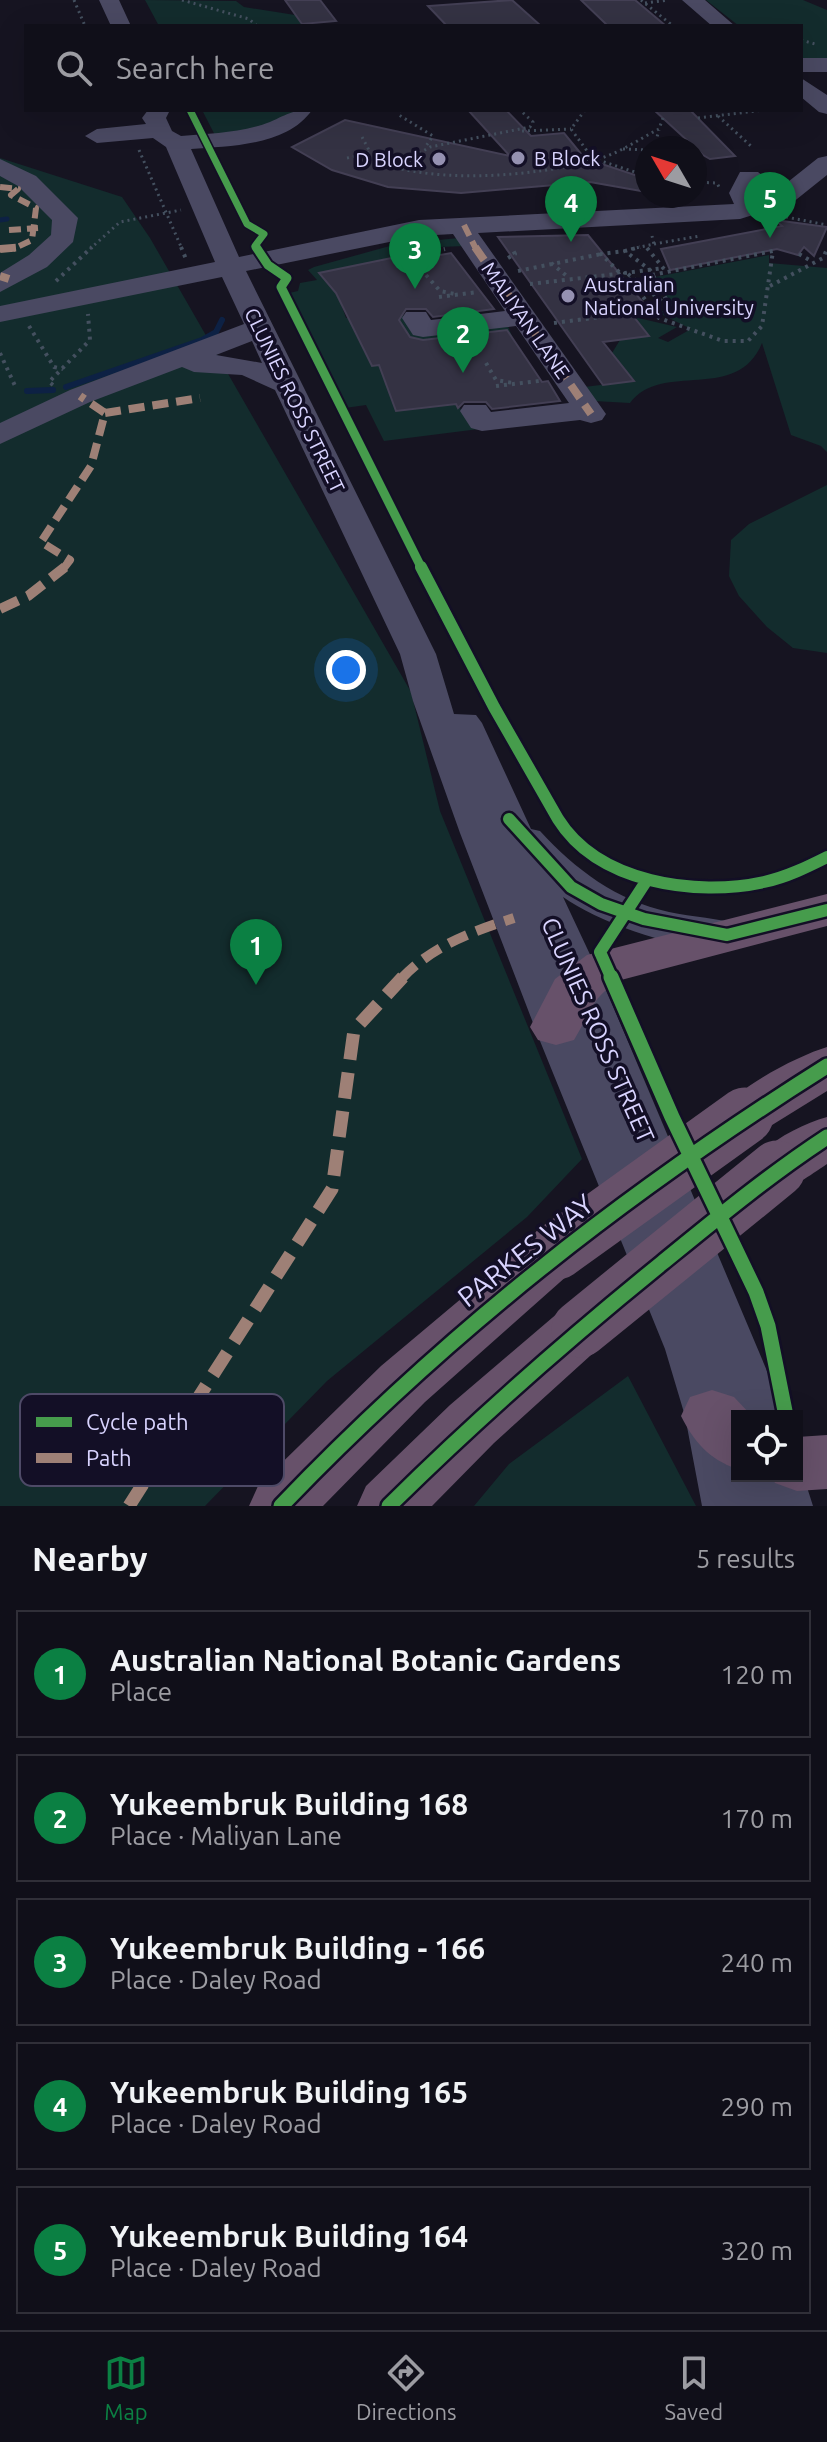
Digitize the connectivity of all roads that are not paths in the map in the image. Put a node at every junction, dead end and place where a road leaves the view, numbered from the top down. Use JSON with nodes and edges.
{"nodes":[{"id":1,"x":109,"y":0,"type":"edge"},
{"id":2,"x":692,"y":0,"type":"edge"},
{"id":3,"x":120,"y":24,"type":"edge"},
{"id":4,"x":722,"y":24,"type":"edge"},
{"id":5,"x":803,"y":65,"type":"edge"},
{"id":6,"x":827,"y":65,"type":"edge"},
{"id":7,"x":803,"y":87,"type":"edge"},
{"id":8,"x":827,"y":107,"type":"edge"},
{"id":9,"x":299,"y":112,"type":"edge"},
{"id":10,"x":164,"y":123,"type":"edge"},
{"id":11,"x":97,"y":136,"type":"dead end"},
{"id":12,"x":827,"y":163,"type":"edge"},
{"id":13,"x":0,"y":166,"type":"edge"},
{"id":14,"x":729,"y":195,"type":"edge"},
{"id":15,"x":464,"y":225,"type":"junction"},
{"id":16,"x":231,"y":266,"type":"junction"},
{"id":17,"x":0,"y":284,"type":"edge"},
{"id":18,"x":6,"y":311,"type":"edge"},
{"id":19,"x":539,"y":314,"type":"junction"},
{"id":20,"x":416,"y":318,"type":"dead end"},
{"id":21,"x":263,"y":334,"type":"junction"},
{"id":22,"x":194,"y":363,"type":"junction"},
{"id":23,"x":164,"y":366,"type":"junction"},
{"id":24,"x":288,"y":385,"type":"junction"},
{"id":25,"x":475,"y":411,"type":"dead end"},
{"id":26,"x":0,"y":435,"type":"edge"},
{"id":27,"x":418,"y":654,"type":"junction"},
{"id":28,"x":509,"y":819,"type":"junction"},
{"id":29,"x":827,"y":910,"type":"edge"},
{"id":30,"x":727,"y":935,"type":"junction"},
{"id":31,"x":580,"y":980,"type":"junction"},
{"id":32,"x":556,"y":1027,"type":"junction"},
{"id":33,"x":827,"y":1066,"type":"edge"},
{"id":34,"x":827,"y":1137,"type":"edge"},
{"id":35,"x":731,"y":1411,"type":"edge"},
{"id":36,"x":731,"y":1417,"type":"edge"},
{"id":37,"x":827,"y":1462,"type":"edge"},
{"id":38,"x":803,"y":1464,"type":"edge"},
{"id":39,"x":732,"y":1482,"type":"edge"},
{"id":40,"x":780,"y":1482,"type":"edge"},
{"id":41,"x":281,"y":1506,"type":"edge"},
{"id":42,"x":389,"y":1506,"type":"edge"},
{"id":43,"x":730,"y":1506,"type":"edge"},
{"id":44,"x":785,"y":1506,"type":"edge"}],
"edges":[{"from":1,"to":3,"type":"street"},
{"from":2,"to":4,"type":"street"},
{"from":5,"to":6,"type":"street"},
{"from":7,"to":8,"type":"street"},
{"from":9,"to":10,"type":"street"},
{"from":10,"to":11,"type":"street"},
{"from":10,"to":16,"type":"street","name":"CLUNIES ROSS STREET"},
{"from":12,"to":14,"type":"street"},
{"from":13,"to":17,"type":"street"},
{"from":14,"to":15,"type":"street"},
{"from":15,"to":16,"type":"street"},
{"from":15,"to":19,"type":"street","name":"MALIYAN LANE"},
{"from":16,"to":18,"type":"street"},
{"from":16,"to":21,"type":"street","name":"CLUNIES ROSS STREET"},
{"from":19,"to":20,"type":"street"},
{"from":19,"to":25,"type":"street","name":"MALIYAN LANE"},
{"from":21,"to":22,"type":"street"},
{"from":21,"to":23,"type":"street"},
{"from":21,"to":24,"type":"street","name":"CLUNIES ROSS STREET"},
{"from":22,"to":23,"type":"street"},
{"from":22,"to":24,"type":"street"},
{"from":23,"to":26,"type":"street"},
{"from":24,"to":27,"type":"street","name":"CLUNIES ROSS STREET"},
{"from":27,"to":28,"type":"street","name":"CLUNIES ROSS STREET"},
{"from":27,"to":32,"type":"street","name":"CLUNIES ROSS STREET"},
{"from":28,"to":30,"type":"street"},
{"from":28,"to":31,"type":"street","name":"CLUNIES ROSS STREET"},
{"from":29,"to":30,"type":"highway"},
{"from":30,"to":31,"type":"highway"},
{"from":31,"to":32,"type":"highway"},
{"from":31,"to":35,"type":"street","name":"CLUNIES ROSS STREET"},
{"from":32,"to":36,"type":"street","name":"CLUNIES ROSS STREET"},
{"from":33,"to":41,"type":"highway","name":"PARKES WAY","bridge":true},
{"from":34,"to":42,"type":"highway","bridge":true},
{"from":37,"to":38,"type":"highway"},
{"from":39,"to":43,"type":"street"},
{"from":40,"to":44,"type":"street"}]}
